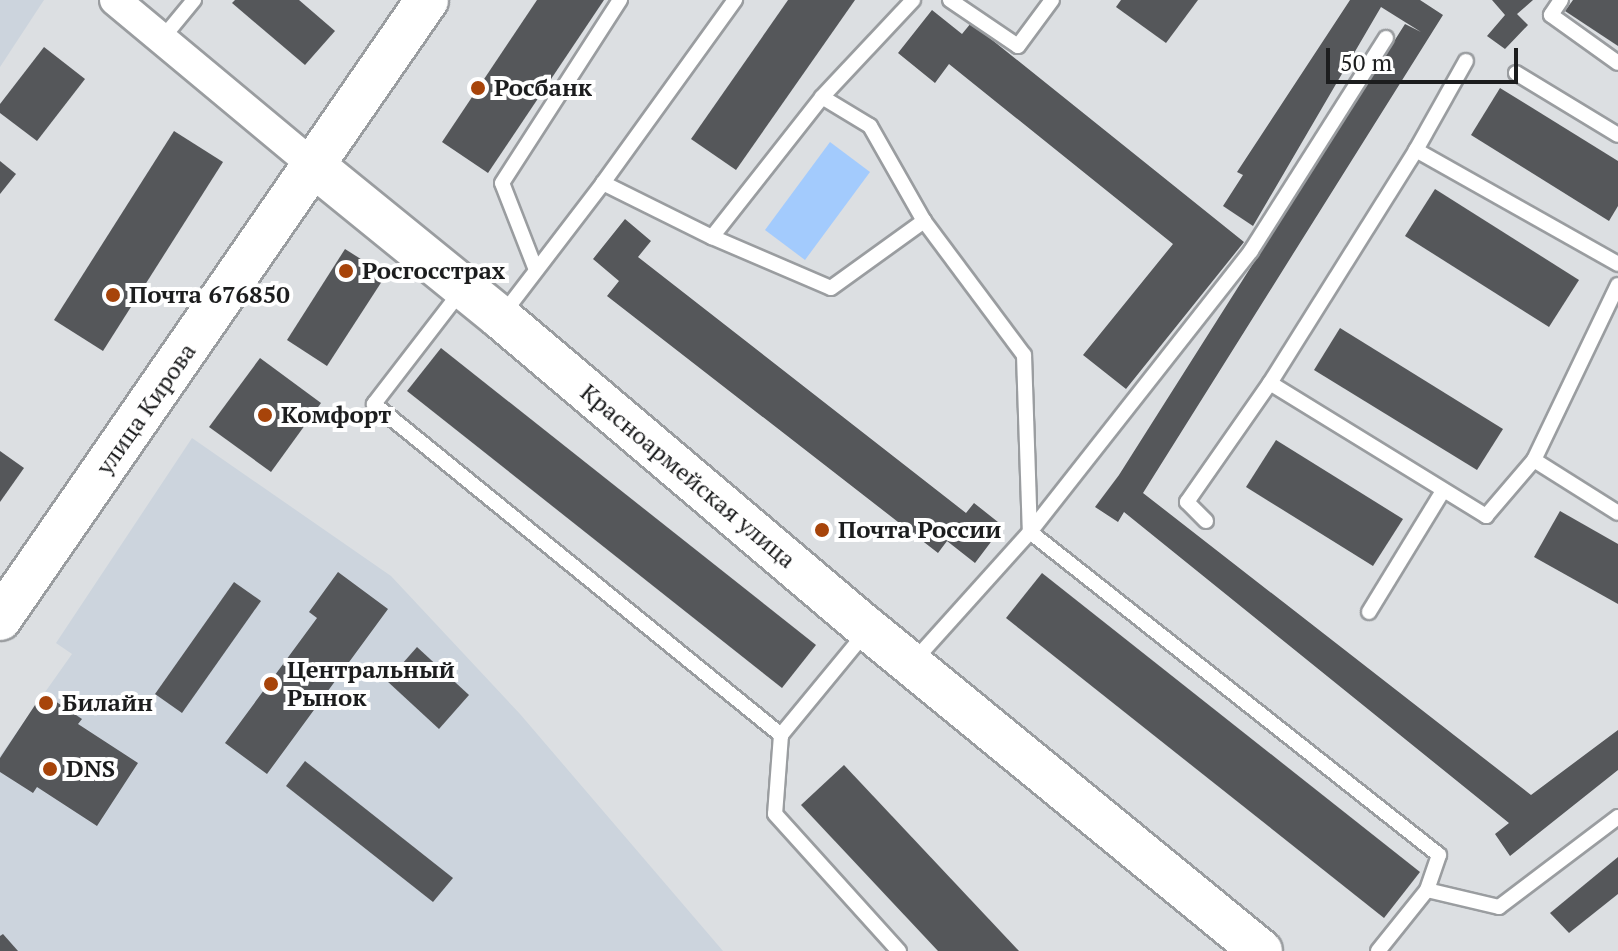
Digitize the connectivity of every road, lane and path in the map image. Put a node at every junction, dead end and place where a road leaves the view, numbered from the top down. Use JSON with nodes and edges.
{"nodes":[{"id":1,"x":115,"y":0,"type":"edge"},
{"id":2,"x":194,"y":0,"type":"edge"},
{"id":3,"x":427,"y":0,"type":"edge"},
{"id":4,"x":620,"y":0,"type":"edge"},
{"id":5,"x":735,"y":0,"type":"edge"},
{"id":6,"x":913,"y":0,"type":"edge"},
{"id":7,"x":950,"y":0,"type":"edge"},
{"id":8,"x":1052,"y":0,"type":"edge"},
{"id":9,"x":1561,"y":0,"type":"edge"},
{"id":10,"x":1386,"y":38,"type":"dead end"},
{"id":11,"x":161,"y":40,"type":"junction"},
{"id":12,"x":1466,"y":61,"type":"dead end"},
{"id":13,"x":1618,"y":63,"type":"edge"},
{"id":14,"x":1516,"y":73,"type":"dead end"},
{"id":15,"x":822,"y":97,"type":"junction"},
{"id":16,"x":1618,"y":135,"type":"edge"},
{"id":17,"x":1416,"y":150,"type":"junction"},
{"id":18,"x":314,"y":166,"type":"junction"},
{"id":19,"x":603,"y":183,"type":"junction"},
{"id":20,"x":924,"y":221,"type":"junction"},
{"id":21,"x":712,"y":237,"type":"junction"},
{"id":22,"x":1618,"y":264,"type":"edge"},
{"id":23,"x":536,"y":270,"type":"junction"},
{"id":24,"x":1618,"y":285,"type":"edge"},
{"id":25,"x":463,"y":287,"type":"junction"},
{"id":26,"x":501,"y":318,"type":"junction"},
{"id":27,"x":1270,"y":383,"type":"junction"},
{"id":28,"x":1534,"y":460,"type":"junction"},
{"id":29,"x":1443,"y":491,"type":"junction"},
{"id":30,"x":1618,"y":513,"type":"edge"},
{"id":31,"x":1206,"y":521,"type":"dead end"},
{"id":32,"x":1030,"y":532,"type":"junction"},
{"id":33,"x":1369,"y":612,"type":"dead end"},
{"id":34,"x":0,"y":619,"type":"edge"},
{"id":35,"x":868,"y":629,"type":"junction"},
{"id":36,"x":911,"y":665,"type":"junction"},
{"id":37,"x":781,"y":735,"type":"junction"},
{"id":38,"x":1618,"y":817,"type":"edge"},
{"id":39,"x":1427,"y":890,"type":"junction"},
{"id":40,"x":899,"y":951,"type":"edge"},
{"id":41,"x":1261,"y":951,"type":"edge"},
{"id":42,"x":1378,"y":951,"type":"edge"}],
"edges":[{"from":1,"to":11,"type":"street","name":"Красноармейская улица"},
{"from":2,"to":11,"type":"lane"},
{"from":3,"to":18,"type":"street","name":"улица Кирова"},
{"from":4,"to":23,"type":"lane"},
{"from":5,"to":19,"type":"lane"},
{"from":6,"to":15,"type":"lane"},
{"from":7,"to":8,"type":"lane"},
{"from":9,"to":13,"type":"lane"},
{"from":10,"to":32,"type":"lane"},
{"from":11,"to":18,"type":"street","name":"Красноармейская улица"},
{"from":12,"to":17,"type":"lane"},
{"from":14,"to":16,"type":"lane"},
{"from":15,"to":20,"type":"lane"},
{"from":15,"to":21,"type":"lane"},
{"from":17,"to":22,"type":"lane"},
{"from":17,"to":27,"type":"lane"},
{"from":18,"to":25,"type":"street","name":"Красноармейская улица"},
{"from":18,"to":34,"type":"street","name":"улица Кирова"},
{"from":19,"to":21,"type":"lane"},
{"from":19,"to":23,"type":"lane"},
{"from":20,"to":21,"type":"lane"},
{"from":20,"to":32,"type":"lane"},
{"from":23,"to":26,"type":"lane"},
{"from":24,"to":28,"type":"lane"},
{"from":25,"to":26,"type":"street","name":"Красноармейская улица"},
{"from":25,"to":37,"type":"lane"},
{"from":26,"to":35,"type":"street","name":"Красноармейская улица"},
{"from":27,"to":29,"type":"lane"},
{"from":27,"to":31,"type":"lane"},
{"from":28,"to":29,"type":"lane"},
{"from":28,"to":30,"type":"lane"},
{"from":29,"to":33,"type":"lane"},
{"from":32,"to":36,"type":"lane"},
{"from":32,"to":39,"type":"lane"},
{"from":35,"to":36,"type":"street","name":"Красноармейская улица"},
{"from":35,"to":37,"type":"lane"},
{"from":36,"to":41,"type":"street","name":"Красноармейская улица"},
{"from":37,"to":40,"type":"lane"},
{"from":38,"to":39,"type":"lane"},
{"from":39,"to":42,"type":"lane"}]}
